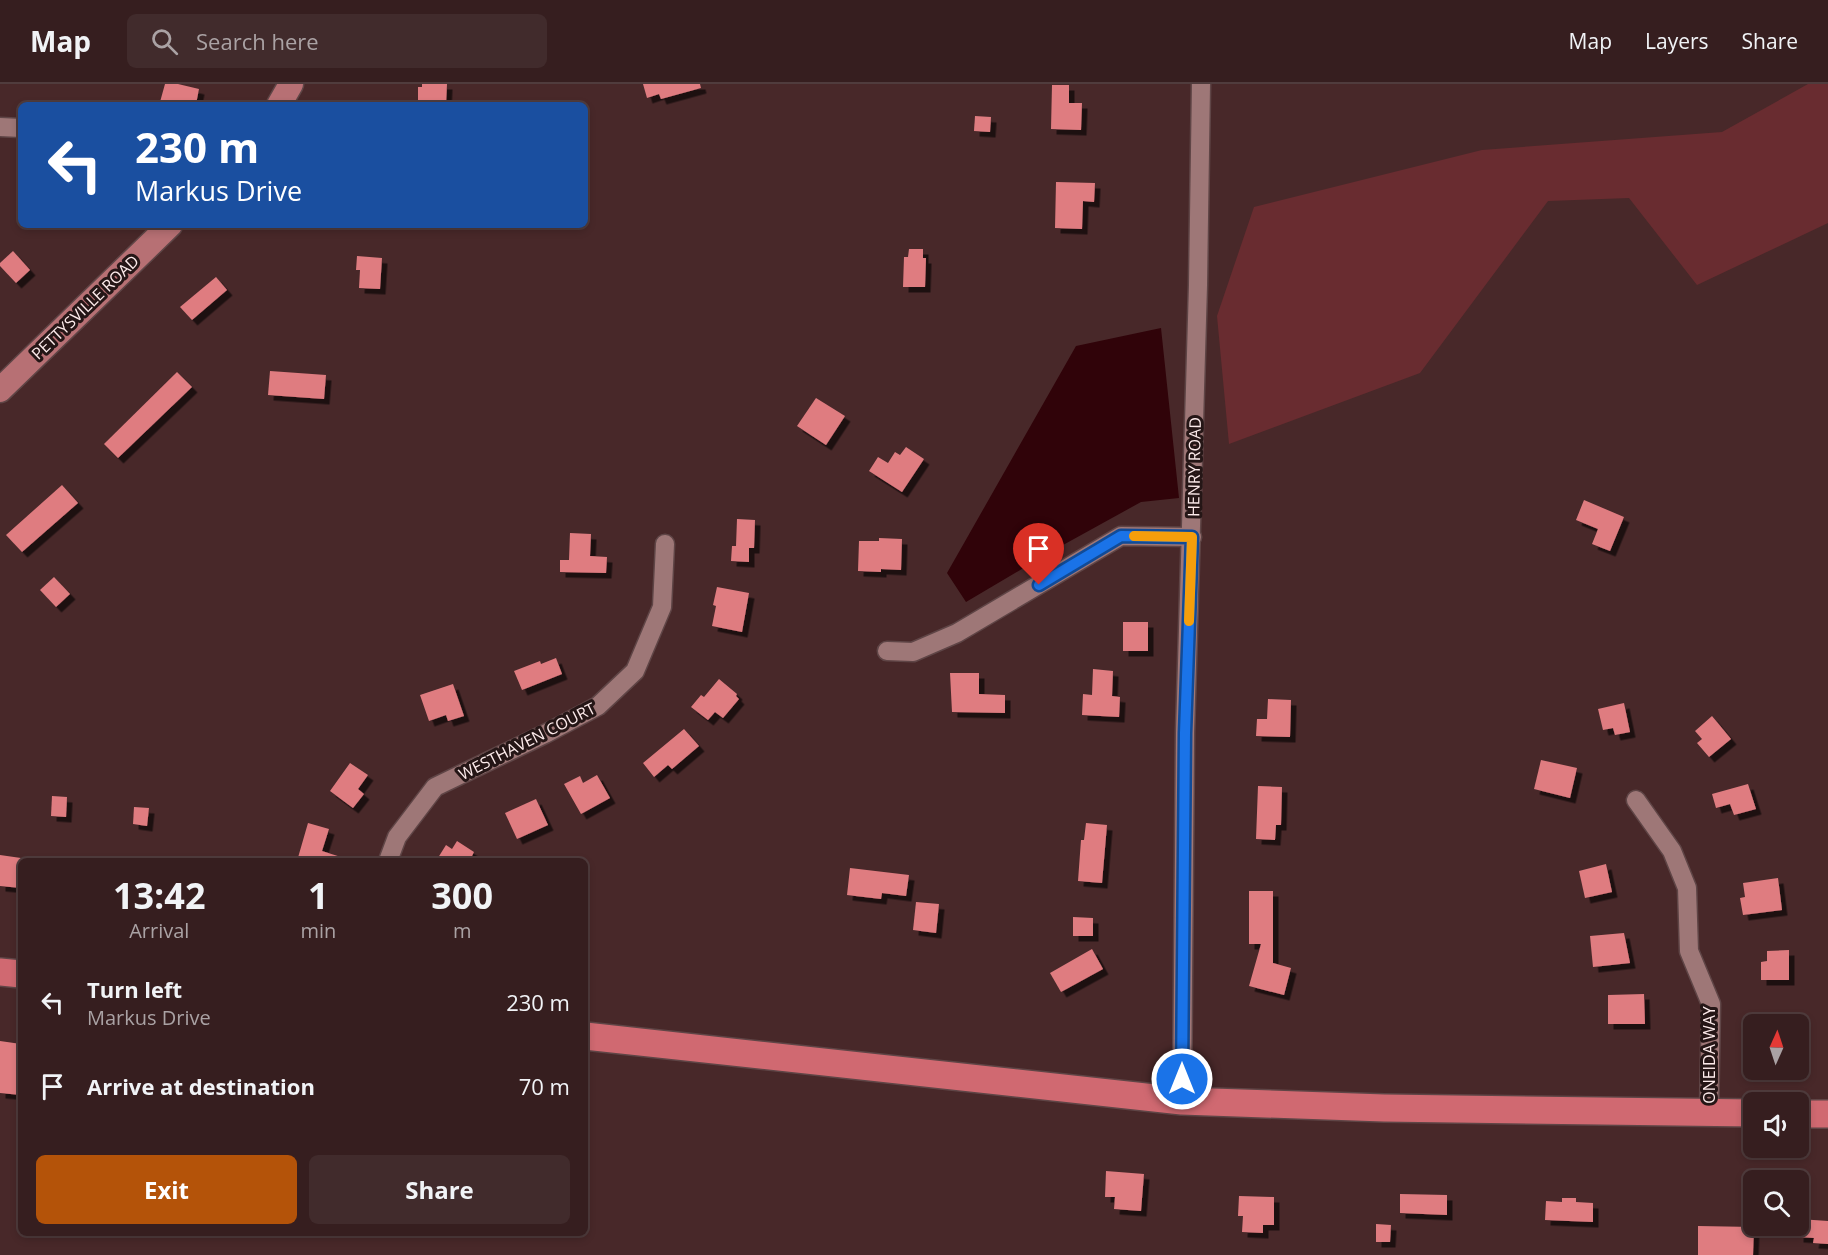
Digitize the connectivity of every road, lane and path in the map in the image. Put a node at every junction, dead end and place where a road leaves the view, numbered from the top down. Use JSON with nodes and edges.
{"nodes":[{"id":1,"x":291,"y":84,"type":"edge"},
{"id":2,"x":1202,"y":84,"type":"edge"},
{"id":3,"x":281,"y":102,"type":"edge"},
{"id":4,"x":0,"y":127,"type":"edge"},
{"id":5,"x":18,"y":128,"type":"edge"},
{"id":6,"x":167,"y":228,"type":"edge"},
{"id":7,"x":0,"y":390,"type":"edge"},
{"id":8,"x":1192,"y":537,"type":"junction"},
{"id":9,"x":665,"y":544,"type":"dead end"},
{"id":10,"x":887,"y":651,"type":"dead end"},
{"id":11,"x":1636,"y":800,"type":"dead end"},
{"id":12,"x":389,"y":858,"type":"edge"},
{"id":13,"x":0,"y":972,"type":"edge"},
{"id":14,"x":18,"y":974,"type":"edge"},
{"id":15,"x":588,"y":1035,"type":"edge"},
{"id":16,"x":1182,"y":1101,"type":"junction"},
{"id":17,"x":1708,"y":1113,"type":"junction"},
{"id":18,"x":1743,"y":1113,"type":"edge"},
{"id":19,"x":1809,"y":1114,"type":"edge"},
{"id":20,"x":1828,"y":1114,"type":"edge"}],
"edges":[{"from":1,"to":3,"type":"main road"},
{"from":2,"to":8,"type":"street","name":"HENRY ROAD"},
{"from":4,"to":5,"type":"street"},
{"from":6,"to":7,"type":"main road","name":"PETTYSVILLE ROAD"},
{"from":8,"to":10,"type":"street"},
{"from":8,"to":16,"type":"street","name":"HENRY ROAD"},
{"from":9,"to":12,"type":"street","name":"WESTHAVEN COURT"},
{"from":11,"to":17,"type":"street","name":"ONEIDA WAY"},
{"from":13,"to":14,"type":"main road"},
{"from":15,"to":16,"type":"main road"},
{"from":16,"to":17,"type":"main road"},
{"from":17,"to":18,"type":"main road"},
{"from":19,"to":20,"type":"main road"}]}
